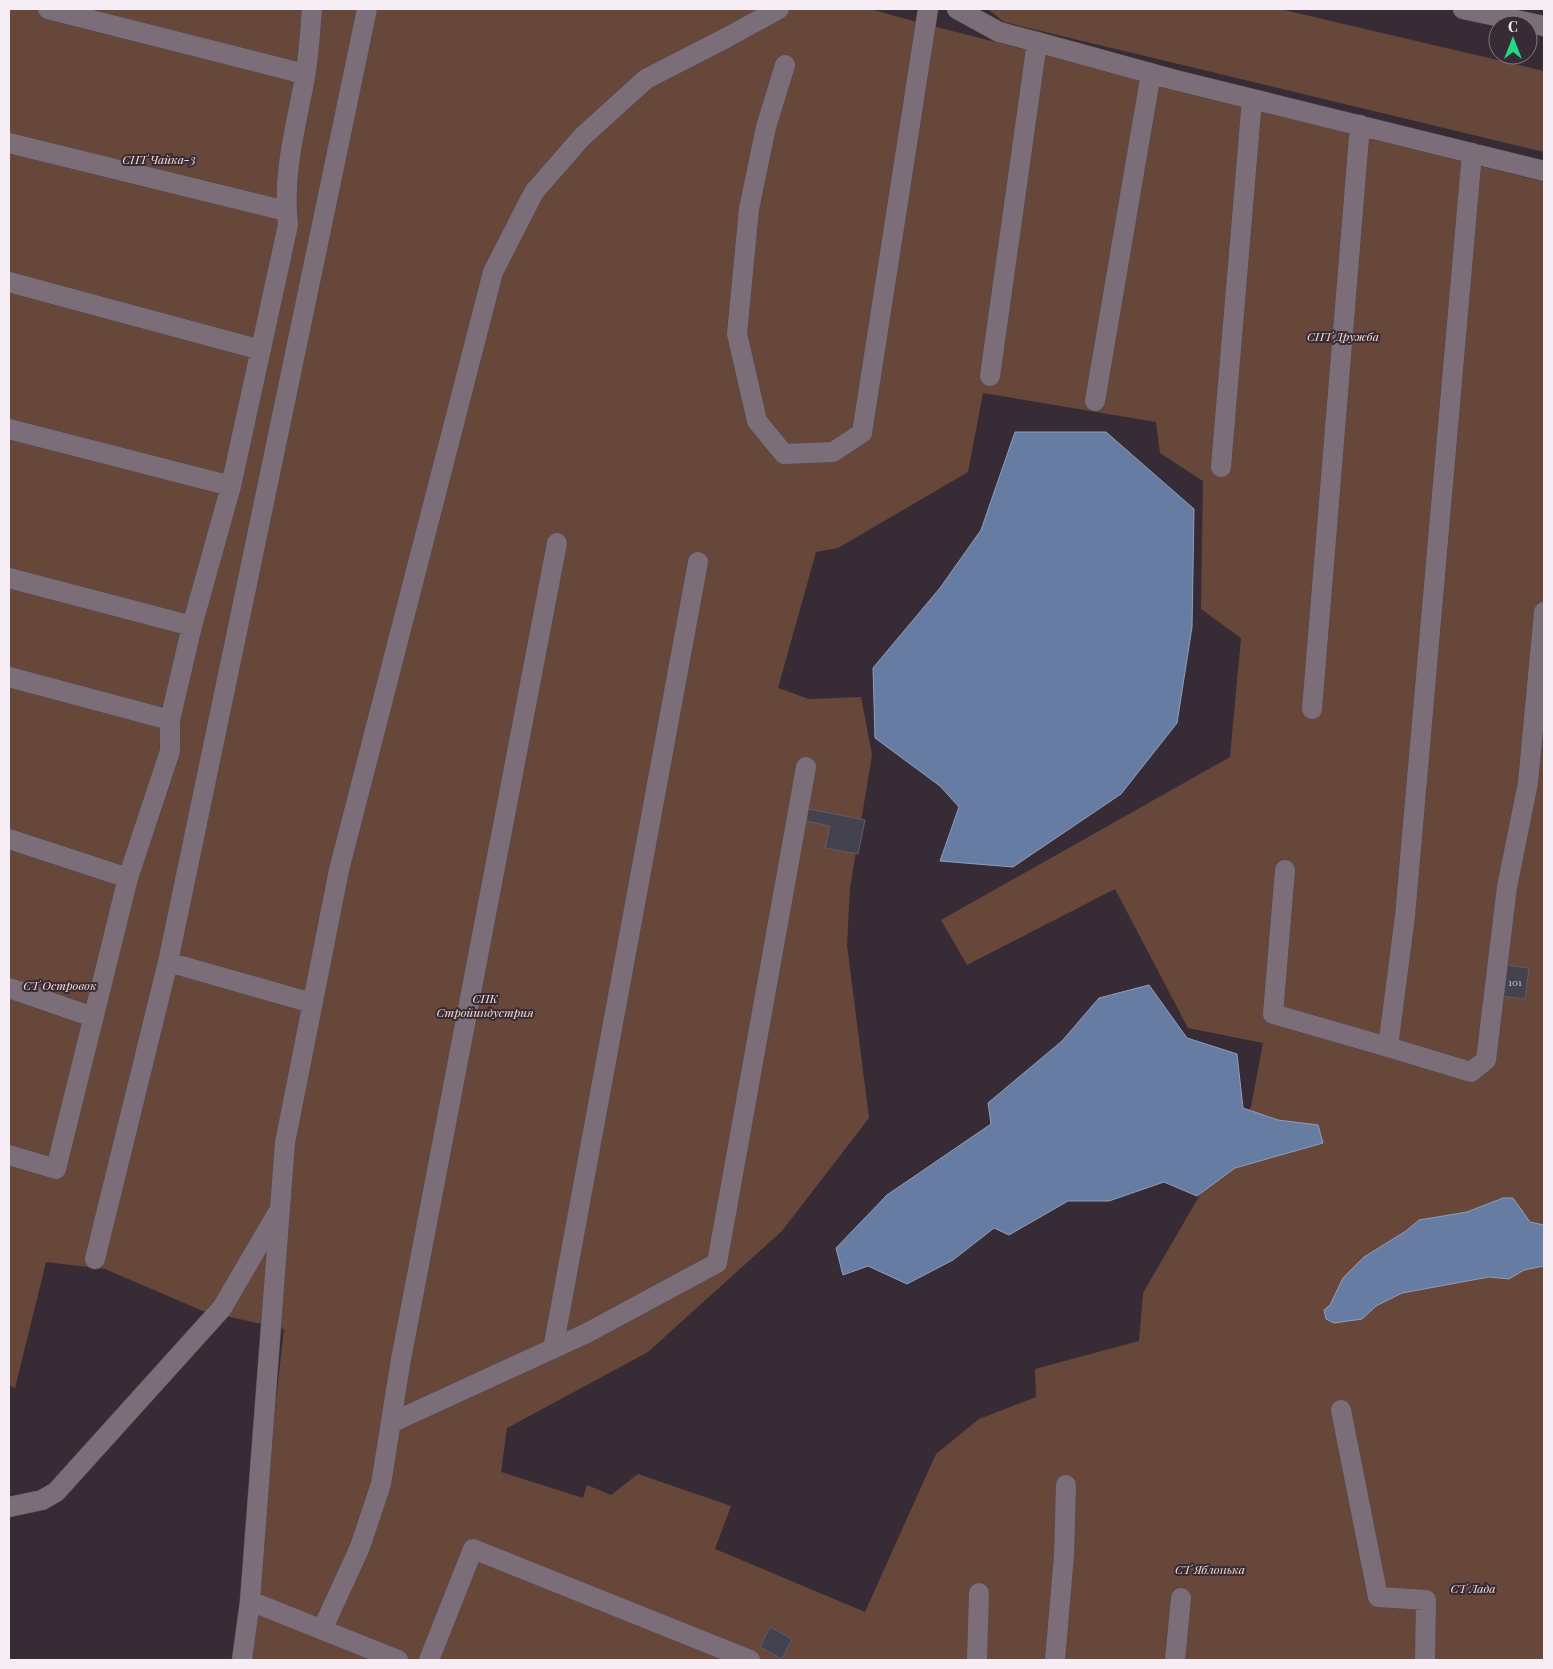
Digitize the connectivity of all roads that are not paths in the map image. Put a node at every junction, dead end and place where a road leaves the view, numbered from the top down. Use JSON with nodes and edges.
{"nodes":[{"id":1,"x":48,"y":9,"type":"edge"},
{"id":2,"x":312,"y":9,"type":"edge"},
{"id":3,"x":367,"y":9,"type":"edge"},
{"id":4,"x":779,"y":9,"type":"edge"},
{"id":5,"x":928,"y":9,"type":"edge"},
{"id":6,"x":957,"y":9,"type":"edge"},
{"id":7,"x":1463,"y":9,"type":"edge"},
{"id":8,"x":1544,"y":26,"type":"edge"},
{"id":9,"x":1037,"y":42,"type":"junction"},
{"id":10,"x":786,"y":65,"type":"dead end"},
{"id":11,"x":1151,"y":73,"type":"junction"},
{"id":12,"x":305,"y":76,"type":"junction"},
{"id":13,"x":1252,"y":99,"type":"junction"},
{"id":14,"x":1360,"y":125,"type":"junction"},
{"id":15,"x":9,"y":143,"type":"edge"},
{"id":16,"x":1472,"y":153,"type":"junction"},
{"id":17,"x":1544,"y":170,"type":"edge"},
{"id":18,"x":286,"y":211,"type":"junction"},
{"id":19,"x":9,"y":282,"type":"edge"},
{"id":20,"x":261,"y":350,"type":"junction"},
{"id":21,"x":990,"y":376,"type":"dead end"},
{"id":22,"x":1095,"y":401,"type":"dead end"},
{"id":23,"x":9,"y":429,"type":"edge"},
{"id":24,"x":1221,"y":467,"type":"dead end"},
{"id":25,"x":230,"y":486,"type":"junction"},
{"id":26,"x":557,"y":543,"type":"dead end"},
{"id":27,"x":698,"y":562,"type":"dead end"},
{"id":28,"x":9,"y":578,"type":"edge"},
{"id":29,"x":1544,"y":612,"type":"edge"},
{"id":30,"x":192,"y":626,"type":"junction"},
{"id":31,"x":9,"y":677,"type":"edge"},
{"id":32,"x":1312,"y":710,"type":"dead end"},
{"id":33,"x":170,"y":720,"type":"junction"},
{"id":34,"x":806,"y":767,"type":"dead end"},
{"id":35,"x":9,"y":839,"type":"edge"},
{"id":36,"x":1285,"y":870,"type":"dead end"},
{"id":37,"x":128,"y":878,"type":"junction"},
{"id":38,"x":168,"y":962,"type":"junction"},
{"id":39,"x":9,"y":988,"type":"edge"},
{"id":40,"x":312,"y":1003,"type":"junction"},
{"id":41,"x":93,"y":1017,"type":"junction"},
{"id":42,"x":1388,"y":1047,"type":"junction"},
{"id":43,"x":9,"y":1154,"type":"edge"},
{"id":44,"x":280,"y":1210,"type":"junction"},
{"id":45,"x":95,"y":1259,"type":"dead end"},
{"id":46,"x":553,"y":1349,"type":"junction"},
{"id":47,"x":1340,"y":1410,"type":"dead end"},
{"id":48,"x":391,"y":1423,"type":"junction"},
{"id":49,"x":1066,"y":1485,"type":"dead end"},
{"id":50,"x":9,"y":1507,"type":"edge"},
{"id":51,"x":979,"y":1593,"type":"dead end"},
{"id":52,"x":1181,"y":1598,"type":"dead end"},
{"id":53,"x":250,"y":1600,"type":"junction"},
{"id":54,"x":322,"y":1630,"type":"junction"},
{"id":55,"x":242,"y":1660,"type":"edge"},
{"id":56,"x":398,"y":1660,"type":"edge"},
{"id":57,"x":429,"y":1660,"type":"edge"},
{"id":58,"x":750,"y":1660,"type":"edge"},
{"id":59,"x":977,"y":1660,"type":"edge"},
{"id":60,"x":1055,"y":1660,"type":"edge"},
{"id":61,"x":1175,"y":1660,"type":"edge"},
{"id":62,"x":1424,"y":1660,"type":"edge"}],
"edges":[{"from":1,"to":12,"type":"street"},
{"from":2,"to":12,"type":"street"},
{"from":3,"to":38,"type":"street"},
{"from":4,"to":40,"type":"street"},
{"from":5,"to":10,"type":"street"},
{"from":6,"to":9,"type":"street"},
{"from":7,"to":8,"type":"street"},
{"from":9,"to":11,"type":"street"},
{"from":9,"to":21,"type":"street"},
{"from":11,"to":13,"type":"street"},
{"from":11,"to":22,"type":"street"},
{"from":12,"to":18,"type":"street"},
{"from":13,"to":14,"type":"street"},
{"from":13,"to":24,"type":"street"},
{"from":14,"to":16,"type":"street"},
{"from":14,"to":32,"type":"street"},
{"from":15,"to":18,"type":"street"},
{"from":16,"to":17,"type":"street"},
{"from":16,"to":42,"type":"street"},
{"from":18,"to":20,"type":"street"},
{"from":19,"to":20,"type":"street"},
{"from":20,"to":25,"type":"street"},
{"from":23,"to":25,"type":"street"},
{"from":25,"to":30,"type":"street"},
{"from":26,"to":48,"type":"street"},
{"from":27,"to":46,"type":"street"},
{"from":28,"to":30,"type":"street"},
{"from":29,"to":42,"type":"street"},
{"from":30,"to":33,"type":"street"},
{"from":31,"to":33,"type":"street"},
{"from":33,"to":37,"type":"street"},
{"from":34,"to":46,"type":"street"},
{"from":35,"to":37,"type":"street"},
{"from":36,"to":42,"type":"street"},
{"from":37,"to":41,"type":"street"},
{"from":38,"to":40,"type":"street"},
{"from":38,"to":45,"type":"street"},
{"from":39,"to":41,"type":"street"},
{"from":40,"to":44,"type":"street"},
{"from":41,"to":43,"type":"street"},
{"from":44,"to":50,"type":"street"},
{"from":44,"to":53,"type":"street"},
{"from":46,"to":48,"type":"street"},
{"from":47,"to":62,"type":"street"},
{"from":48,"to":54,"type":"street"},
{"from":49,"to":60,"type":"street"},
{"from":51,"to":59,"type":"street"},
{"from":52,"to":61,"type":"street"},
{"from":53,"to":54,"type":"street"},
{"from":53,"to":55,"type":"street"},
{"from":54,"to":56,"type":"street"},
{"from":57,"to":58,"type":"street"}]}
